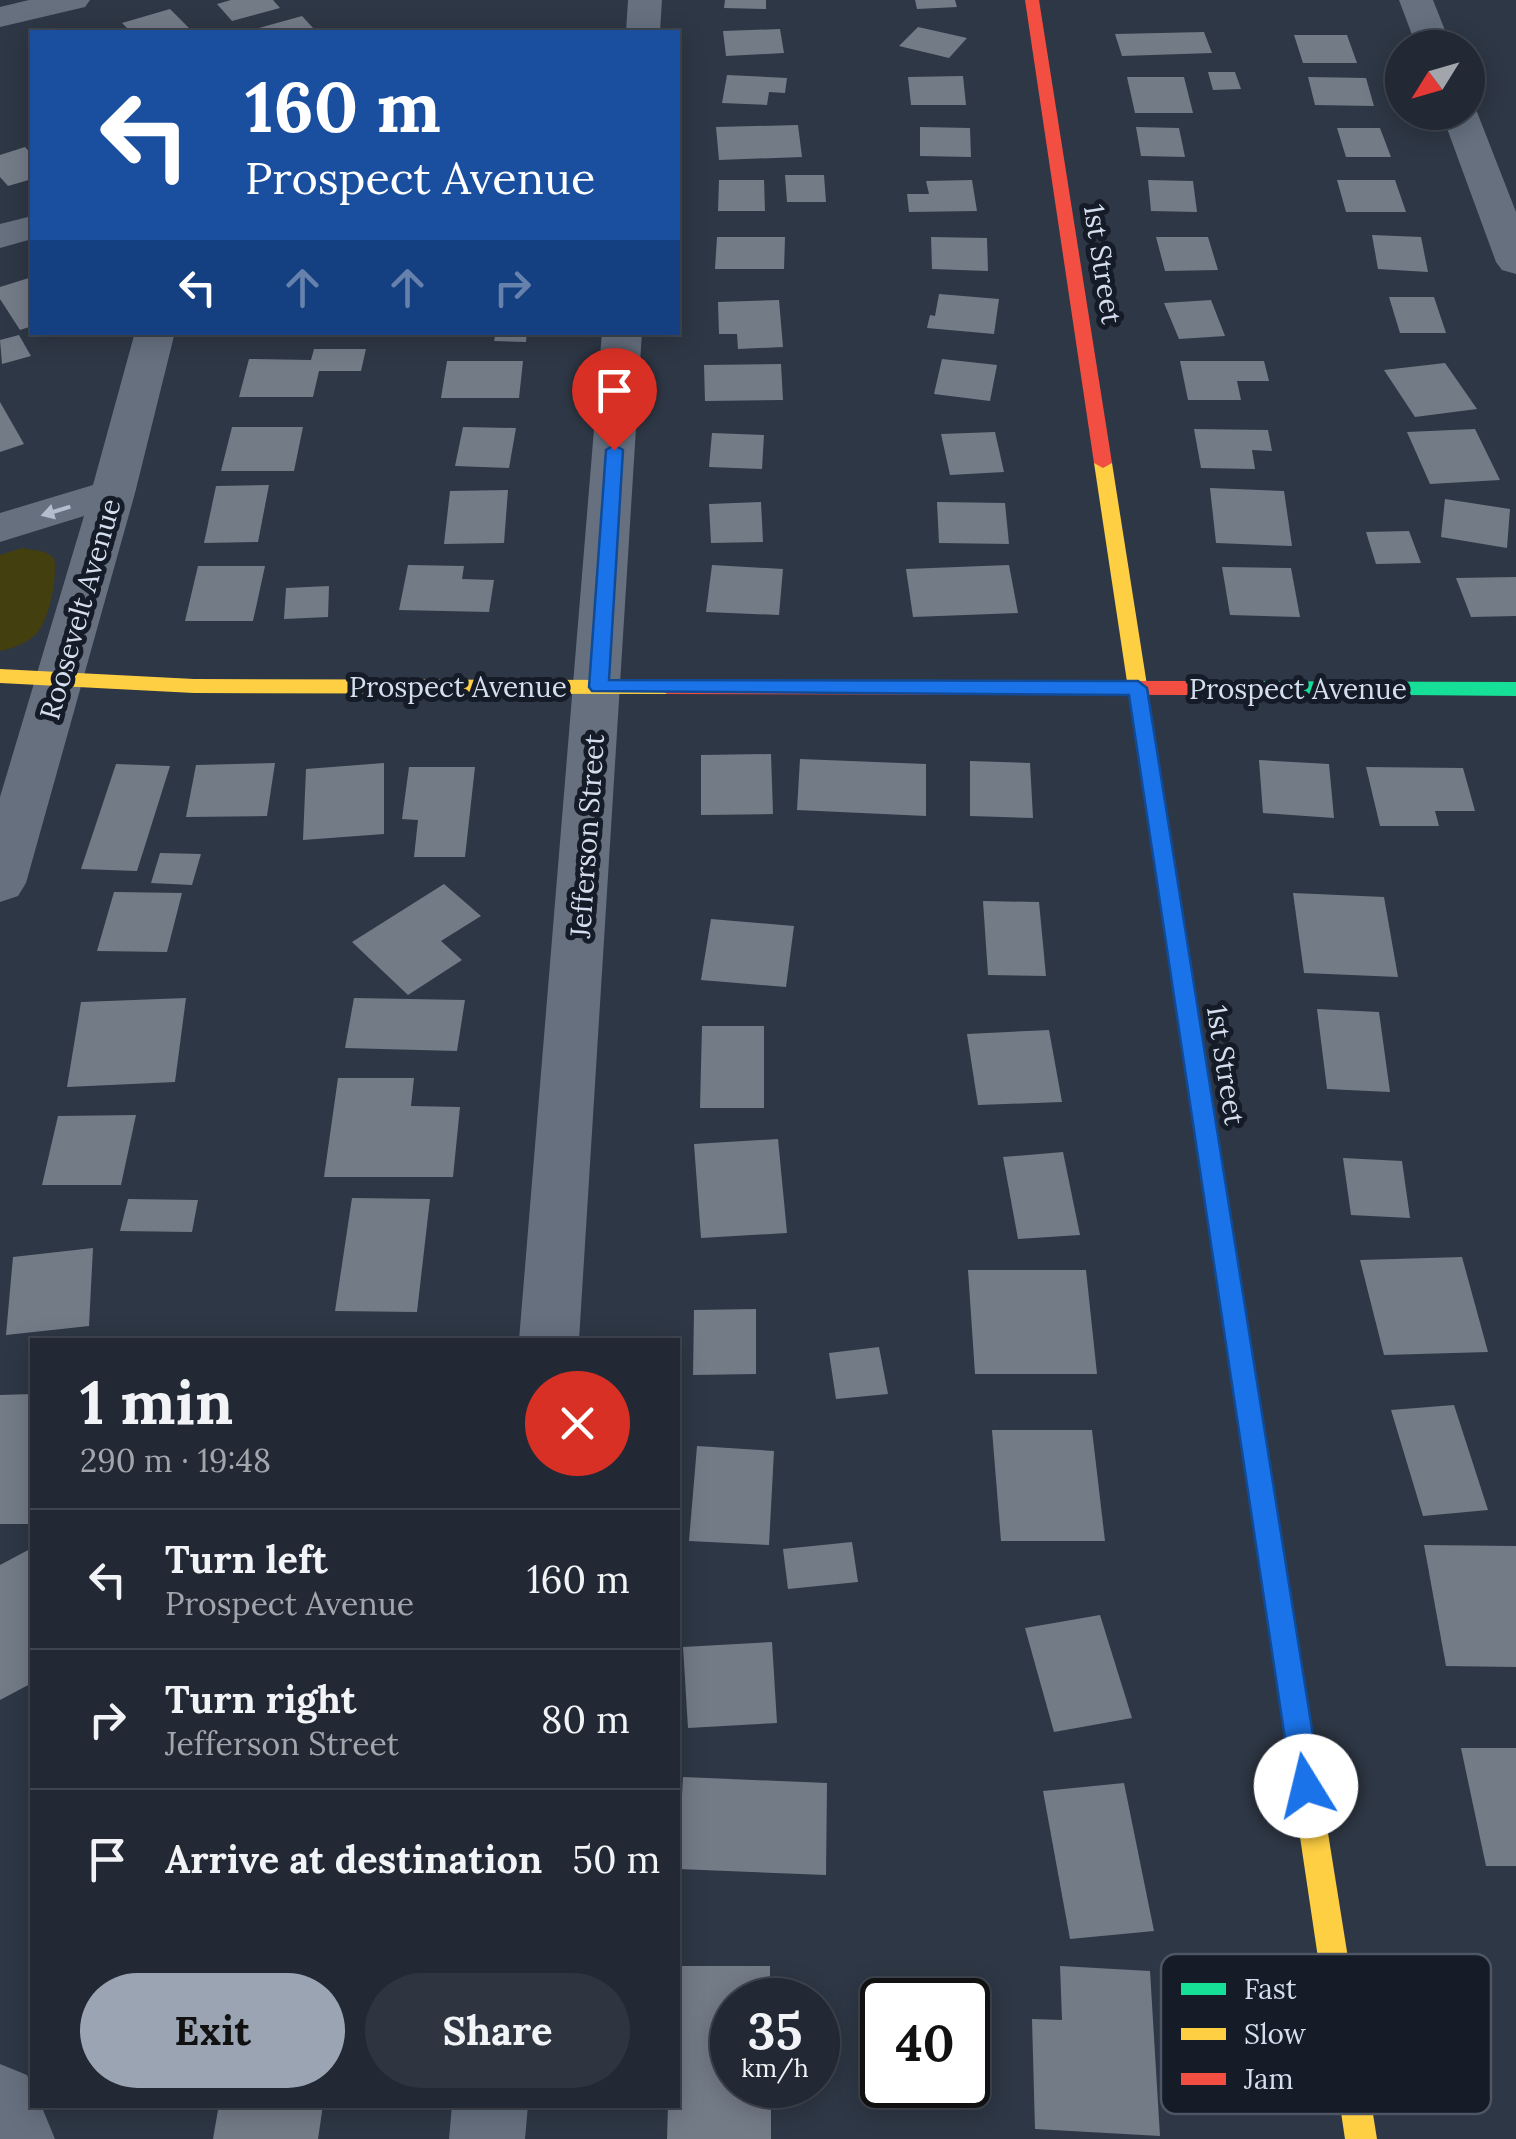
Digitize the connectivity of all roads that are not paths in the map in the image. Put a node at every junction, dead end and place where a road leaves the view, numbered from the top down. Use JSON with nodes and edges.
{"nodes":[{"id":1,"x":72,"y":0,"type":"edge"},
{"id":2,"x":646,"y":0,"type":"edge"},
{"id":3,"x":1032,"y":0,"type":"edge"},
{"id":4,"x":1416,"y":0,"type":"edge"},
{"id":5,"x":0,"y":18,"type":"edge"},
{"id":6,"x":643,"y":30,"type":"edge"},
{"id":7,"x":1427,"y":30,"type":"edge"},
{"id":8,"x":1466,"y":130,"type":"edge"},
{"id":9,"x":30,"y":228,"type":"edge"},
{"id":10,"x":0,"y":236,"type":"edge"},
{"id":11,"x":1516,"y":262,"type":"edge"},
{"id":12,"x":154,"y":335,"type":"edge"},
{"id":13,"x":622,"y":335,"type":"edge"},
{"id":14,"x":113,"y":494,"type":"junction"},
{"id":15,"x":0,"y":528,"type":"edge"},
{"id":16,"x":0,"y":676,"type":"edge"},
{"id":17,"x":60,"y":680,"type":"junction"},
{"id":18,"x":598,"y":687,"type":"junction"},
{"id":19,"x":1138,"y":688,"type":"junction"},
{"id":20,"x":1516,"y":689,"type":"edge"},
{"id":21,"x":0,"y":883,"type":"edge"},
{"id":22,"x":548,"y":1338,"type":"edge"},
{"id":23,"x":1333,"y":1954,"type":"edge"},
{"id":24,"x":0,"y":2102,"type":"edge"},
{"id":25,"x":490,"y":2108,"type":"edge"},
{"id":26,"x":1357,"y":2114,"type":"edge"},
{"id":27,"x":17,"y":2139,"type":"edge"},
{"id":28,"x":488,"y":2139,"type":"edge"},
{"id":29,"x":1361,"y":2139,"type":"edge"}],
"edges":[{"from":1,"to":5,"type":"street"},
{"from":2,"to":6,"type":"street"},
{"from":3,"to":19,"type":"street","name":"1st Street"},
{"from":4,"to":7,"type":"street"},
{"from":8,"to":11,"type":"street"},
{"from":9,"to":10,"type":"street"},
{"from":12,"to":14,"type":"street","name":"Roosevelt Avenue"},
{"from":13,"to":18,"type":"street","name":"Jefferson Street"},
{"from":14,"to":15,"type":"street","one_way":true},
{"from":14,"to":17,"type":"street","name":"Roosevelt Avenue"},
{"from":16,"to":17,"type":"street","name":"Prospect Avenue"},
{"from":17,"to":18,"type":"street","name":"Prospect Avenue"},
{"from":17,"to":21,"type":"street","name":"Roosevelt Avenue"},
{"from":18,"to":19,"type":"street","name":"Prospect Avenue"},
{"from":18,"to":22,"type":"street","name":"Jefferson Street"},
{"from":19,"to":20,"type":"street","name":"Prospect Avenue"},
{"from":19,"to":23,"type":"street","name":"1st Street"},
{"from":24,"to":27,"type":"street"},
{"from":25,"to":28,"type":"street"},
{"from":26,"to":29,"type":"street","name":"1st Street"}]}
